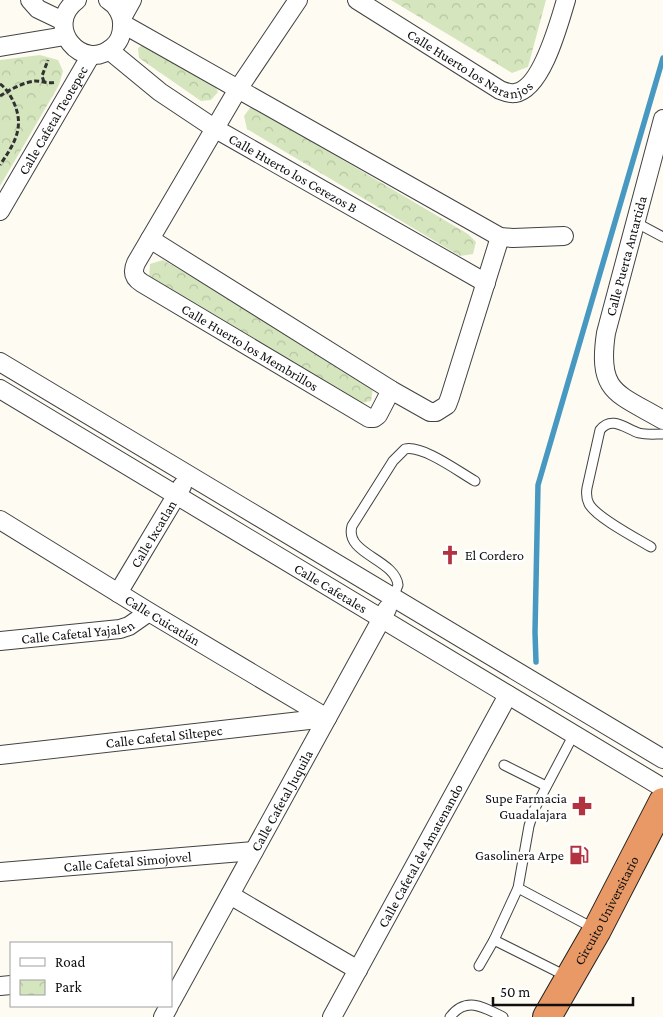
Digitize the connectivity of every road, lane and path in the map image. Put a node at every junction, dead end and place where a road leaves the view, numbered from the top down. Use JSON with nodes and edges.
{"nodes":[{"id":1,"x":30,"y":0,"type":"edge"},
{"id":2,"x":77,"y":0,"type":"edge"},
{"id":3,"x":108,"y":0,"type":"edge"},
{"id":4,"x":132,"y":0,"type":"edge"},
{"id":5,"x":298,"y":0,"type":"edge"},
{"id":6,"x":357,"y":0,"type":"edge"},
{"id":7,"x":566,"y":0,"type":"edge"},
{"id":8,"x":122,"y":21,"type":"junction"},
{"id":9,"x":64,"y":29,"type":"junction"},
{"id":10,"x":0,"y":47,"type":"edge"},
{"id":11,"x":109,"y":50,"type":"junction"},
{"id":12,"x":91,"y":55,"type":"junction"},
{"id":13,"x":48,"y":60,"type":"dead end"},
{"id":14,"x":63,"y":81,"type":"dead end"},
{"id":15,"x":44,"y":82,"type":"junction"},
{"id":16,"x":0,"y":84,"type":"edge"},
{"id":17,"x":238,"y":89,"type":"junction"},
{"id":18,"x":7,"y":92,"type":"junction"},
{"id":19,"x":0,"y":96,"type":"edge"},
{"id":20,"x":663,"y":119,"type":"edge"},
{"id":21,"x":214,"y":128,"type":"junction"},
{"id":22,"x":0,"y":165,"type":"edge"},
{"id":23,"x":0,"y":211,"type":"edge"},
{"id":24,"x":635,"y":222,"type":"junction"},
{"id":25,"x":564,"y":236,"type":"dead end"},
{"id":26,"x":500,"y":237,"type":"junction"},
{"id":27,"x":663,"y":237,"type":"edge"},
{"id":28,"x":150,"y":239,"type":"junction"},
{"id":29,"x":486,"y":283,"type":"junction"},
{"id":30,"x":0,"y":362,"type":"edge"},
{"id":31,"x":0,"y":389,"type":"edge"},
{"id":32,"x":391,"y":390,"type":"junction"},
{"id":33,"x":663,"y":420,"type":"edge"},
{"id":34,"x":663,"y":434,"type":"edge"},
{"id":35,"x":188,"y":475,"type":"junction"},
{"id":36,"x":475,"y":481,"type":"dead end"},
{"id":37,"x":177,"y":495,"type":"junction"},
{"id":38,"x":0,"y":520,"type":"edge"},
{"id":39,"x":651,"y":547,"type":"dead end"},
{"id":40,"x":118,"y":593,"type":"junction"},
{"id":41,"x":393,"y":598,"type":"junction"},
{"id":42,"x":148,"y":612,"type":"junction"},
{"id":43,"x":382,"y":619,"type":"junction"},
{"id":44,"x":0,"y":641,"type":"edge"},
{"id":45,"x":508,"y":695,"type":"junction"},
{"id":46,"x":327,"y":718,"type":"junction"},
{"id":47,"x":574,"y":734,"type":"junction"},
{"id":48,"x":0,"y":754,"type":"edge"},
{"id":49,"x":663,"y":759,"type":"edge"},
{"id":50,"x":504,"y":765,"type":"dead end"},
{"id":51,"x":546,"y":786,"type":"junction"},
{"id":52,"x":663,"y":788,"type":"edge"},
{"id":53,"x":663,"y":802,"type":"edge"},
{"id":54,"x":254,"y":851,"type":"junction"},
{"id":55,"x":0,"y":872,"type":"edge"},
{"id":56,"x":518,"y":888,"type":"junction"},
{"id":57,"x":230,"y":895,"type":"junction"},
{"id":58,"x":597,"y":930,"type":"junction"},
{"id":59,"x":494,"y":940,"type":"junction"},
{"id":60,"x":480,"y":966,"type":"dead end"},
{"id":61,"x":358,"y":970,"type":"junction"},
{"id":62,"x":179,"y":973,"type":"edge"},
{"id":63,"x":569,"y":977,"type":"junction"},
{"id":64,"x":172,"y":997,"type":"edge"},
{"id":65,"x":332,"y":1017,"type":"edge"},
{"id":66,"x":450,"y":1017,"type":"edge"},
{"id":67,"x":503,"y":1017,"type":"edge"},
{"id":68,"x":547,"y":1017,"type":"edge"}],
"edges":[{"from":1,"to":9,"type":"street"},
{"from":2,"to":9,"type":"street"},
{"from":3,"to":8,"type":"street"},
{"from":4,"to":8,"type":"street"},
{"from":5,"to":17,"type":"street"},
{"from":6,"to":7,"type":"street","name":"Calle Huerto los Naranjos"},
{"from":8,"to":11,"type":"street"},
{"from":8,"to":17,"type":"street"},
{"from":9,"to":10,"type":"street"},
{"from":9,"to":12,"type":"street"},
{"from":11,"to":12,"type":"street"},
{"from":11,"to":21,"type":"street","name":"Calle Huerto los Cerezos B"},
{"from":12,"to":23,"type":"street","name":"Calle Cafetal Teotepec"},
{"from":13,"to":15,"type":"path"},
{"from":14,"to":15,"type":"path"},
{"from":15,"to":18,"type":"path"},
{"from":16,"to":18,"type":"path"},
{"from":17,"to":21,"type":"street","name":"Calle Huerto los Membrillos"},
{"from":17,"to":26,"type":"street"},
{"from":18,"to":19,"type":"path"},
{"from":18,"to":22,"type":"path"},
{"from":20,"to":24,"type":"street","name":"Calle Puerta Antartida"},
{"from":21,"to":28,"type":"street","name":"Calle Huerto los Membrillos"},
{"from":21,"to":29,"type":"street","name":"Calle Huerto los Cerezos B"},
{"from":24,"to":27,"type":"lane"},
{"from":24,"to":33,"type":"street","name":"Calle Puerta Antartida"},
{"from":25,"to":26,"type":"street"},
{"from":26,"to":29,"type":"street"},
{"from":28,"to":32,"type":"street"},
{"from":28,"to":32,"type":"street","name":"Calle Huerto los Membrillos"},
{"from":29,"to":32,"type":"street"},
{"from":30,"to":35,"type":"street","name":"Calle Cafetales"},
{"from":31,"to":37,"type":"street","name":"Calle Cafetales"},
{"from":34,"to":39,"type":"lane"},
{"from":35,"to":37,"type":"street","name":"Calle Ixcatlan"},
{"from":35,"to":41,"type":"street","name":"Calle Cafetales"},
{"from":36,"to":41,"type":"lane"},
{"from":37,"to":40,"type":"street","name":"Calle Ixcatlan"},
{"from":37,"to":43,"type":"street","name":"Calle Cafetales"},
{"from":38,"to":40,"type":"street","name":"Calle Cuicatlán"},
{"from":40,"to":42,"type":"street","name":"Calle Cuicatlán"},
{"from":41,"to":43,"type":"street","name":"Calle Cafetal Juquila"},
{"from":41,"to":49,"type":"street","name":"Calle Cafetales"},
{"from":42,"to":44,"type":"street","name":"Calle Cafetal Yajalen"},
{"from":42,"to":46,"type":"street","name":"Calle Cuicatlán"},
{"from":43,"to":45,"type":"street","name":"Calle Cafetales"},
{"from":43,"to":46,"type":"street","name":"Calle Cafetal Juquila"},
{"from":45,"to":47,"type":"street","name":"Calle Cafetales"},
{"from":45,"to":61,"type":"street","name":"Calle Cafetal de Amatenando"},
{"from":46,"to":48,"type":"street","name":"Calle Cafetal Siltepec"},
{"from":46,"to":54,"type":"street","name":"Calle Cafetal Juquila"},
{"from":47,"to":51,"type":"lane"},
{"from":47,"to":52,"type":"street","name":"Calle Cafetales"},
{"from":50,"to":51,"type":"lane"},
{"from":51,"to":56,"type":"lane"},
{"from":53,"to":58,"type":"highway","name":"Circuito Universitario"},
{"from":54,"to":55,"type":"street","name":"Calle Cafetal Simojovel"},
{"from":54,"to":57,"type":"street","name":"Calle Cafetal Juquila"},
{"from":56,"to":58,"type":"lane"},
{"from":56,"to":59,"type":"lane"},
{"from":57,"to":61,"type":"street"},
{"from":57,"to":62,"type":"street","name":"Calle Cafetal Juquila"},
{"from":58,"to":63,"type":"highway","name":"Circuito Universitario"},
{"from":59,"to":60,"type":"lane"},
{"from":59,"to":63,"type":"lane"},
{"from":61,"to":65,"type":"street","name":"Calle Cafetal de Amatenando"},
{"from":62,"to":64,"type":"street","name":"Calle Cafetal Juquila"},
{"from":63,"to":68,"type":"highway","name":"Circuito Universitario"},
{"from":66,"to":67,"type":"lane"}]}
